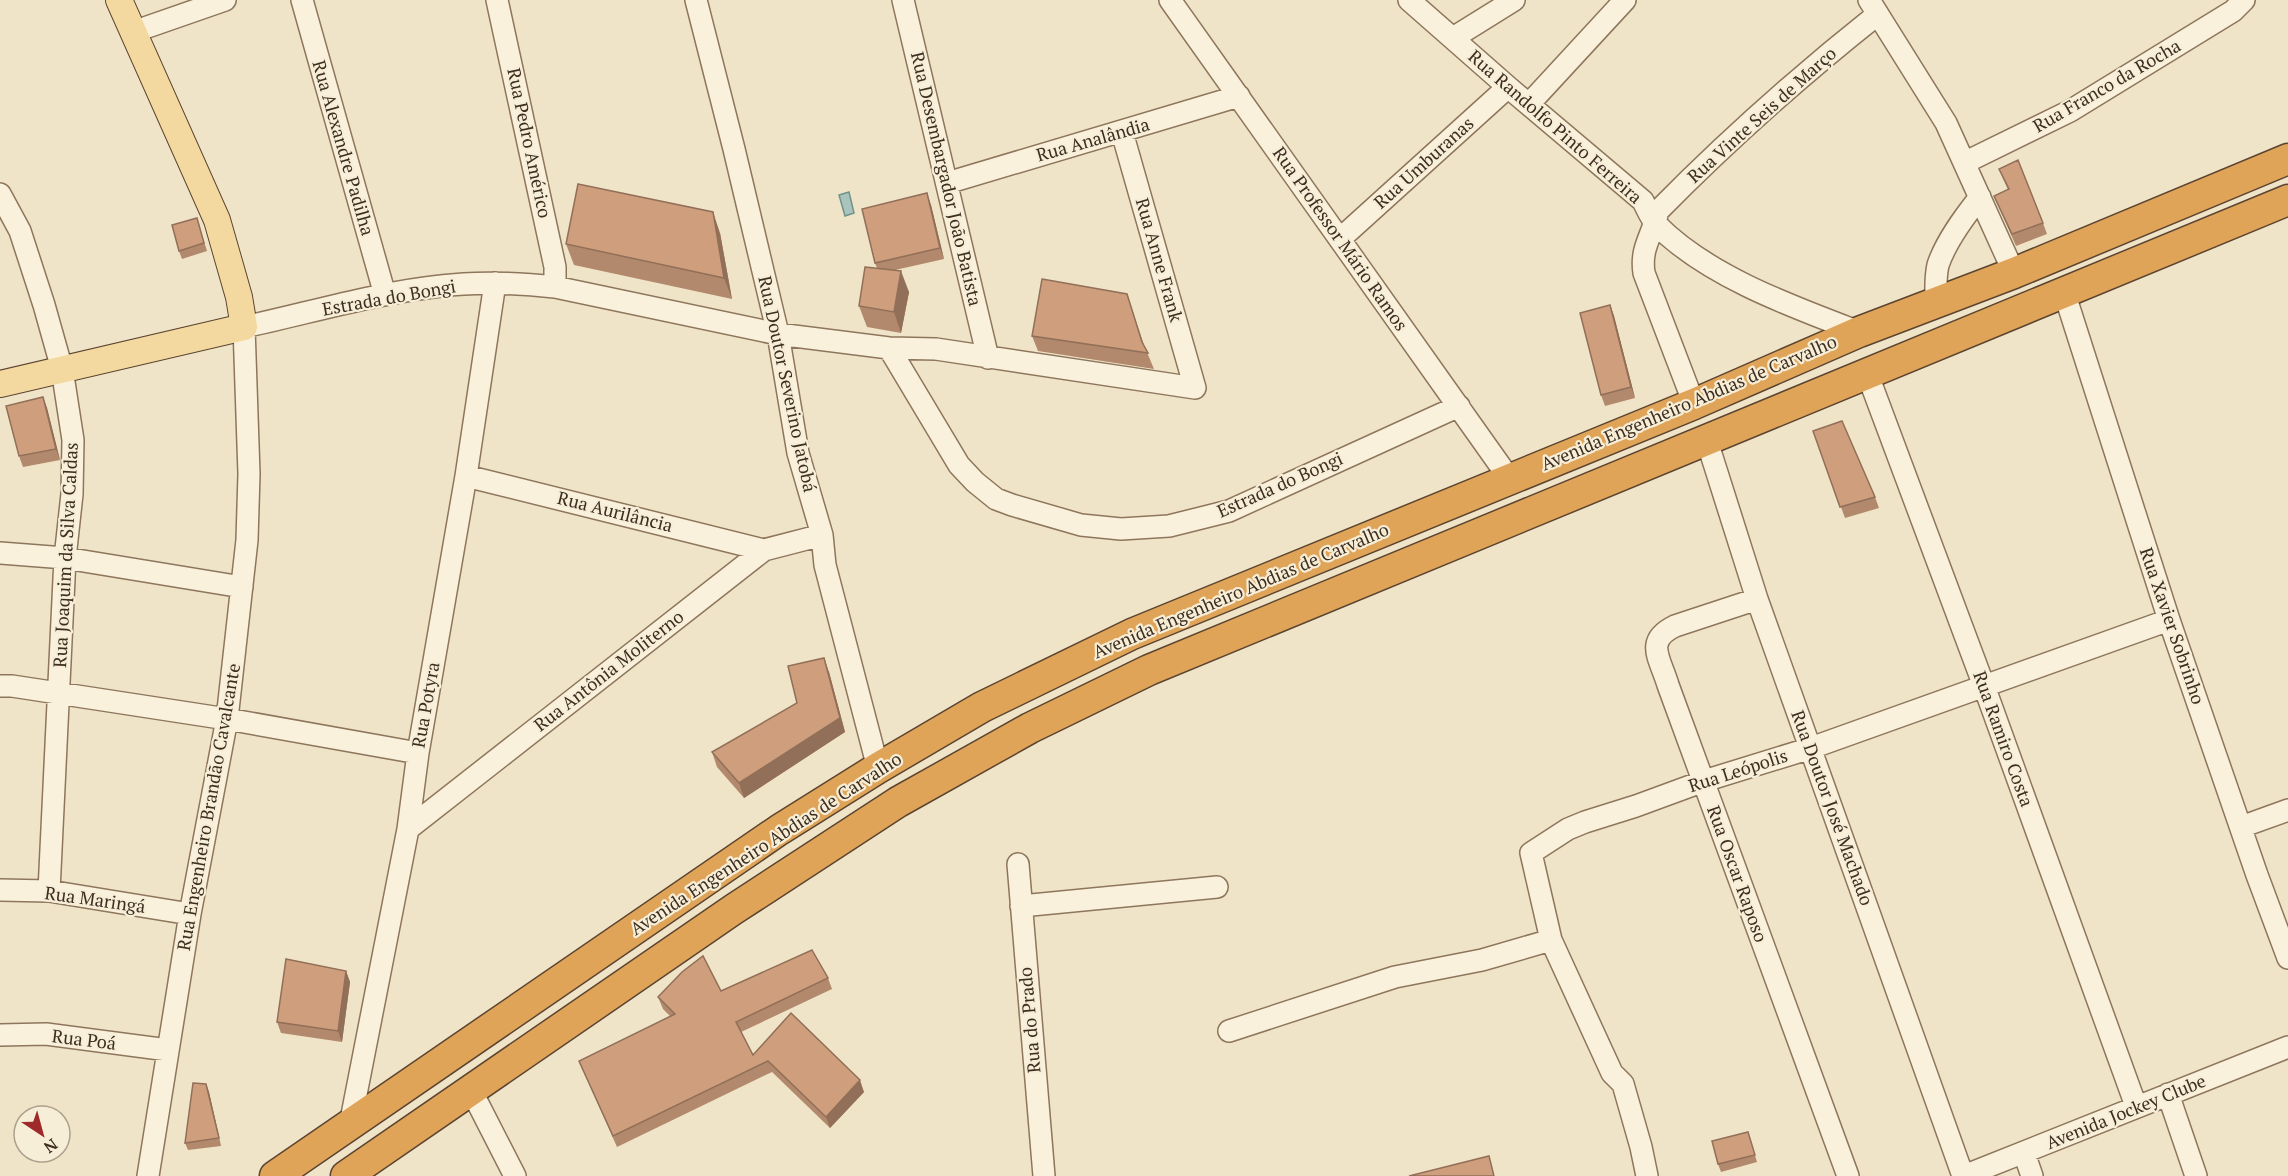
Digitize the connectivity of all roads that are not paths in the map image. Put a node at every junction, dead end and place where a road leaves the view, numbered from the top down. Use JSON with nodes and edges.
{"nodes":[{"id":1,"x":119,"y":0,"type":"edge"},
{"id":2,"x":225,"y":0,"type":"edge"},
{"id":3,"x":302,"y":0,"type":"edge"},
{"id":4,"x":497,"y":0,"type":"edge"},
{"id":5,"x":696,"y":0,"type":"edge"},
{"id":6,"x":903,"y":0,"type":"edge"},
{"id":7,"x":1170,"y":0,"type":"edge"},
{"id":8,"x":1409,"y":0,"type":"edge"},
{"id":9,"x":1514,"y":0,"type":"edge"},
{"id":10,"x":1625,"y":0,"type":"edge"},
{"id":11,"x":2244,"y":0,"type":"edge"},
{"id":12,"x":1874,"y":7,"type":"edge"},
{"id":13,"x":133,"y":32,"type":"junction"},
{"id":14,"x":1453,"y":38,"type":"junction"},
{"id":15,"x":1508,"y":87,"type":"junction"},
{"id":16,"x":1239,"y":96,"type":"junction"},
{"id":17,"x":1529,"y":104,"type":"junction"},
{"id":18,"x":1122,"y":132,"type":"junction"},
{"id":19,"x":2288,"y":159,"type":"edge"},
{"id":20,"x":1964,"y":163,"type":"junction"},
{"id":21,"x":947,"y":183,"type":"junction"},
{"id":22,"x":0,"y":194,"type":"edge"},
{"id":23,"x":1980,"y":197,"type":"junction"},
{"id":24,"x":2288,"y":200,"type":"edge"},
{"id":25,"x":1655,"y":224,"type":"junction"},
{"id":26,"x":10,"y":234,"type":"edge"},
{"id":27,"x":1340,"y":238,"type":"junction"},
{"id":28,"x":2014,"y":273,"type":"junction"},
{"id":29,"x":495,"y":283,"type":"junction"},
{"id":30,"x":555,"y":287,"type":"junction"},
{"id":31,"x":2064,"y":292,"type":"junction"},
{"id":32,"x":385,"y":296,"type":"junction"},
{"id":33,"x":1936,"y":303,"type":"junction"},
{"id":34,"x":244,"y":327,"type":"junction"},
{"id":35,"x":1859,"y":332,"type":"junction"},
{"id":36,"x":778,"y":334,"type":"junction"},
{"id":37,"x":889,"y":348,"type":"junction"},
{"id":38,"x":988,"y":358,"type":"junction"},
{"id":39,"x":62,"y":369,"type":"junction"},
{"id":40,"x":1867,"y":373,"type":"junction"},
{"id":41,"x":0,"y":384,"type":"edge"},
{"id":42,"x":1196,"y":388,"type":"joint"},
{"id":43,"x":1694,"y":404,"type":"junction"},
{"id":44,"x":1459,"y":406,"type":"junction"},
{"id":45,"x":1706,"y":438,"type":"junction"},
{"id":46,"x":466,"y":476,"type":"junction"},
{"id":47,"x":1509,"y":478,"type":"junction"},
{"id":48,"x":822,"y":535,"type":"junction"},
{"id":49,"x":764,"y":550,"type":"junction"},
{"id":50,"x":0,"y":553,"type":"edge"},
{"id":51,"x":65,"y":558,"type":"junction"},
{"id":52,"x":242,"y":587,"type":"junction"},
{"id":53,"x":1756,"y":599,"type":"junction"},
{"id":54,"x":2169,"y":620,"type":"junction"},
{"id":55,"x":0,"y":686,"type":"edge"},
{"id":56,"x":1984,"y":686,"type":"junction"},
{"id":57,"x":60,"y":693,"type":"junction"},
{"id":58,"x":227,"y":719,"type":"junction"},
{"id":59,"x":1811,"y":748,"type":"junction"},
{"id":60,"x":418,"y":753,"type":"junction"},
{"id":61,"x":878,"y":768,"type":"junction"},
{"id":62,"x":1704,"y":781,"type":"junction"},
{"id":63,"x":2288,"y":810,"type":"edge"},
{"id":64,"x":2241,"y":827,"type":"junction"},
{"id":65,"x":408,"y":829,"type":"junction"},
{"id":66,"x":1018,"y":864,"type":"dead end"},
{"id":67,"x":1217,"y":887,"type":"dead end"},
{"id":68,"x":0,"y":890,"type":"edge"},
{"id":69,"x":49,"y":891,"type":"junction"},
{"id":70,"x":1021,"y":906,"type":"junction"},
{"id":71,"x":190,"y":914,"type":"junction"},
{"id":72,"x":2282,"y":923,"type":"edge"},
{"id":73,"x":1551,"y":940,"type":"junction"},
{"id":74,"x":2288,"y":958,"type":"edge"},
{"id":75,"x":1229,"y":1031,"type":"dead end"},
{"id":76,"x":0,"y":1035,"type":"edge"},
{"id":77,"x":2288,"y":1047,"type":"edge"},
{"id":78,"x":168,"y":1050,"type":"junction"},
{"id":79,"x":471,"y":1090,"type":"junction"},
{"id":80,"x":2168,"y":1094,"type":"junction"},
{"id":81,"x":2136,"y":1106,"type":"junction"},
{"id":82,"x":350,"y":1125,"type":"junction"},
{"id":83,"x":2024,"y":1153,"type":"junction"},
{"id":84,"x":148,"y":1176,"type":"edge"},
{"id":85,"x":275,"y":1176,"type":"edge"},
{"id":86,"x":346,"y":1176,"type":"edge"},
{"id":87,"x":515,"y":1176,"type":"edge"},
{"id":88,"x":1044,"y":1176,"type":"edge"},
{"id":89,"x":1647,"y":1176,"type":"edge"},
{"id":90,"x":1848,"y":1176,"type":"edge"},
{"id":91,"x":1964,"y":1176,"type":"edge"},
{"id":92,"x":2032,"y":1176,"type":"edge"},
{"id":93,"x":2196,"y":1176,"type":"edge"}],
"edges":[{"from":1,"to":13,"type":"main road"},
{"from":2,"to":13,"type":"street"},
{"from":3,"to":32,"type":"street","name":"Rua Alexandre Padilha"},
{"from":4,"to":30,"type":"street","name":"Rua Pedro Américo"},
{"from":5,"to":36,"type":"street","name":"Rua Doutor Severino Jatobá"},
{"from":6,"to":21,"type":"street","name":"Rua Desembargador João Batista"},
{"from":7,"to":16,"type":"street","name":"Rua Professor Mário Ramos"},
{"from":8,"to":14,"type":"street","name":"Rua Randolfo Pinto Ferreira"},
{"from":9,"to":14,"type":"street"},
{"from":10,"to":17,"type":"street"},
{"from":11,"to":20,"type":"street","name":"Rua Franco da Rocha"},
{"from":12,"to":20,"type":"street"},
{"from":12,"to":25,"type":"street","name":"Rua Vinte Seis de Março"},
{"from":13,"to":34,"type":"main road"},
{"from":14,"to":15,"type":"street","name":"Rua Randolfo Pinto Ferreira"},
{"from":15,"to":17,"type":"street","name":"Rua Randolfo Pinto Ferreira"},
{"from":15,"to":27,"type":"street","name":"Rua Umburanas"},
{"from":16,"to":18,"type":"street","name":"Rua Analândia"},
{"from":16,"to":27,"type":"street","name":"Rua Professor Mário Ramos"},
{"from":17,"to":25,"type":"street","name":"Rua Randolfo Pinto Ferreira"},
{"from":18,"to":21,"type":"street","name":"Rua Analândia"},
{"from":18,"to":42,"type":"street","name":"Rua Anne Frank"},
{"from":19,"to":28,"type":"highway","name":"Avenida Engenheiro Abdias de Carvalho"},
{"from":20,"to":23,"type":"street"},
{"from":21,"to":38,"type":"street","name":"Rua Desembargador João Batista"},
{"from":22,"to":26,"type":"street","name":"Rua Joaquim da Silva Caldas"},
{"from":23,"to":28,"type":"street"},
{"from":23,"to":33,"type":"street"},
{"from":24,"to":31,"type":"highway","name":"Avenida Engenheiro Abdias de Carvalho"},
{"from":25,"to":35,"type":"street","name":"Rua Randolfo Pinto Ferreira"},
{"from":25,"to":43,"type":"street","name":"Rua Vinte Seis de Março"},
{"from":26,"to":39,"type":"street","name":"Rua Joaquim da Silva Caldas"},
{"from":27,"to":44,"type":"street","name":"Rua Professor Mário Ramos"},
{"from":28,"to":33,"type":"highway","name":"Avenida Engenheiro Abdias de Carvalho"},
{"from":29,"to":30,"type":"street","name":"Estrada do Bongi"},
{"from":29,"to":32,"type":"street","name":"Estrada do Bongi"},
{"from":29,"to":46,"type":"street","name":"Rua Potyra"},
{"from":30,"to":36,"type":"street","name":"Estrada do Bongi"},
{"from":31,"to":40,"type":"highway","name":"Avenida Engenheiro Abdias de Carvalho"},
{"from":31,"to":54,"type":"street","name":"Rua Xavier Sobrinho"},
{"from":32,"to":34,"type":"street","name":"Estrada do Bongi"},
{"from":33,"to":35,"type":"highway","name":"Avenida Engenheiro Abdias de Carvalho"},
{"from":34,"to":39,"type":"main road","name":"Estrada do Bongi"},
{"from":34,"to":52,"type":"street","name":"Rua Engenheiro Brandão Cavalcante"},
{"from":35,"to":43,"type":"highway","name":"Avenida Engenheiro Abdias de Carvalho"},
{"from":36,"to":37,"type":"street","name":"Estrada do Bongi"},
{"from":36,"to":48,"type":"street","name":"Rua Doutor Severino Jatobá"},
{"from":37,"to":38,"type":"street","name":"Estrada do Bongi"},
{"from":37,"to":44,"type":"street","name":"Estrada do Bongi"},
{"from":38,"to":42,"type":"street","name":"Estrada do Bongi"},
{"from":39,"to":41,"type":"main road","name":"Estrada do Bongi"},
{"from":39,"to":51,"type":"street","name":"Rua Joaquim da Silva Caldas"},
{"from":40,"to":45,"type":"highway","name":"Avenida Engenheiro Abdias de Carvalho"},
{"from":40,"to":56,"type":"street","name":"Rua Ramiro Costa"},
{"from":43,"to":47,"type":"highway","name":"Avenida Engenheiro Abdias de Carvalho"},
{"from":44,"to":47,"type":"street","name":"Rua Professor Mário Ramos"},
{"from":45,"to":53,"type":"street","name":"Rua Doutor José Machado"},
{"from":45,"to":79,"type":"highway","name":"Avenida Engenheiro Abdias de Carvalho"},
{"from":46,"to":49,"type":"street","name":"Rua Aurilância"},
{"from":46,"to":60,"type":"street","name":"Rua Potyra"},
{"from":47,"to":61,"type":"highway","name":"Avenida Engenheiro Abdias de Carvalho"},
{"from":48,"to":49,"type":"street","name":"Rua Antônia Moliterno"},
{"from":48,"to":61,"type":"street","name":"Rua Doutor Severino Jatobá"},
{"from":49,"to":65,"type":"street","name":"Rua Antônia Moliterno"},
{"from":50,"to":51,"type":"street"},
{"from":51,"to":52,"type":"street"},
{"from":51,"to":57,"type":"street","name":"Rua Joaquim da Silva Caldas"},
{"from":52,"to":58,"type":"street","name":"Rua Engenheiro Brandão Cavalcante"},
{"from":53,"to":59,"type":"street","name":"Rua Doutor José Machado"},
{"from":53,"to":62,"type":"street","name":"Rua Oscar Raposo"},
{"from":54,"to":56,"type":"street","name":"Rua Leópolis"},
{"from":54,"to":64,"type":"street","name":"Rua Xavier Sobrinho"},
{"from":55,"to":57,"type":"street"},
{"from":56,"to":59,"type":"street","name":"Rua Leópolis"},
{"from":56,"to":81,"type":"street","name":"Rua Ramiro Costa"},
{"from":57,"to":58,"type":"street"},
{"from":57,"to":69,"type":"street","name":"Rua Joaquim da Silva Caldas"},
{"from":58,"to":60,"type":"street"},
{"from":58,"to":71,"type":"street","name":"Rua Engenheiro Brandão Cavalcante"},
{"from":59,"to":62,"type":"street","name":"Rua Leópolis"},
{"from":59,"to":91,"type":"street","name":"Rua Doutor José Machado"},
{"from":60,"to":65,"type":"street","name":"Rua Potyra"},
{"from":61,"to":82,"type":"highway","name":"Avenida Engenheiro Abdias de Carvalho"},
{"from":62,"to":73,"type":"street","name":"Rua Leópolis"},
{"from":62,"to":90,"type":"street","name":"Rua Oscar Raposo"},
{"from":63,"to":64,"type":"street"},
{"from":64,"to":72,"type":"street","name":"Rua Xavier Sobrinho"},
{"from":65,"to":82,"type":"street","name":"Rua Potyra"},
{"from":66,"to":70,"type":"street","name":"Rua do Prado"},
{"from":67,"to":70,"type":"street"},
{"from":68,"to":69,"type":"street","name":"Rua Maringá"},
{"from":69,"to":71,"type":"street","name":"Rua Maringá"},
{"from":70,"to":88,"type":"street","name":"Rua do Prado"},
{"from":71,"to":78,"type":"street","name":"Rua Engenheiro Brandão Cavalcante"},
{"from":72,"to":74,"type":"street","name":"Rua Xavier Sobrinho"},
{"from":73,"to":75,"type":"street"},
{"from":73,"to":89,"type":"street"},
{"from":76,"to":78,"type":"street","name":"Rua Poá"},
{"from":77,"to":80,"type":"street","name":"Avenida Jockey Clube"},
{"from":78,"to":84,"type":"street","name":"Rua Engenheiro Brandão Cavalcante"},
{"from":79,"to":86,"type":"highway","name":"Avenida Engenheiro Abdias de Carvalho"},
{"from":79,"to":87,"type":"street"},
{"from":80,"to":81,"type":"street","name":"Avenida Jockey Clube"},
{"from":80,"to":93,"type":"street"},
{"from":81,"to":83,"type":"street","name":"Avenida Jockey Clube"},
{"from":82,"to":85,"type":"highway","name":"Avenida Engenheiro Abdias de Carvalho"},
{"from":83,"to":91,"type":"street","name":"Avenida Jockey Clube"},
{"from":83,"to":92,"type":"street"}]}
